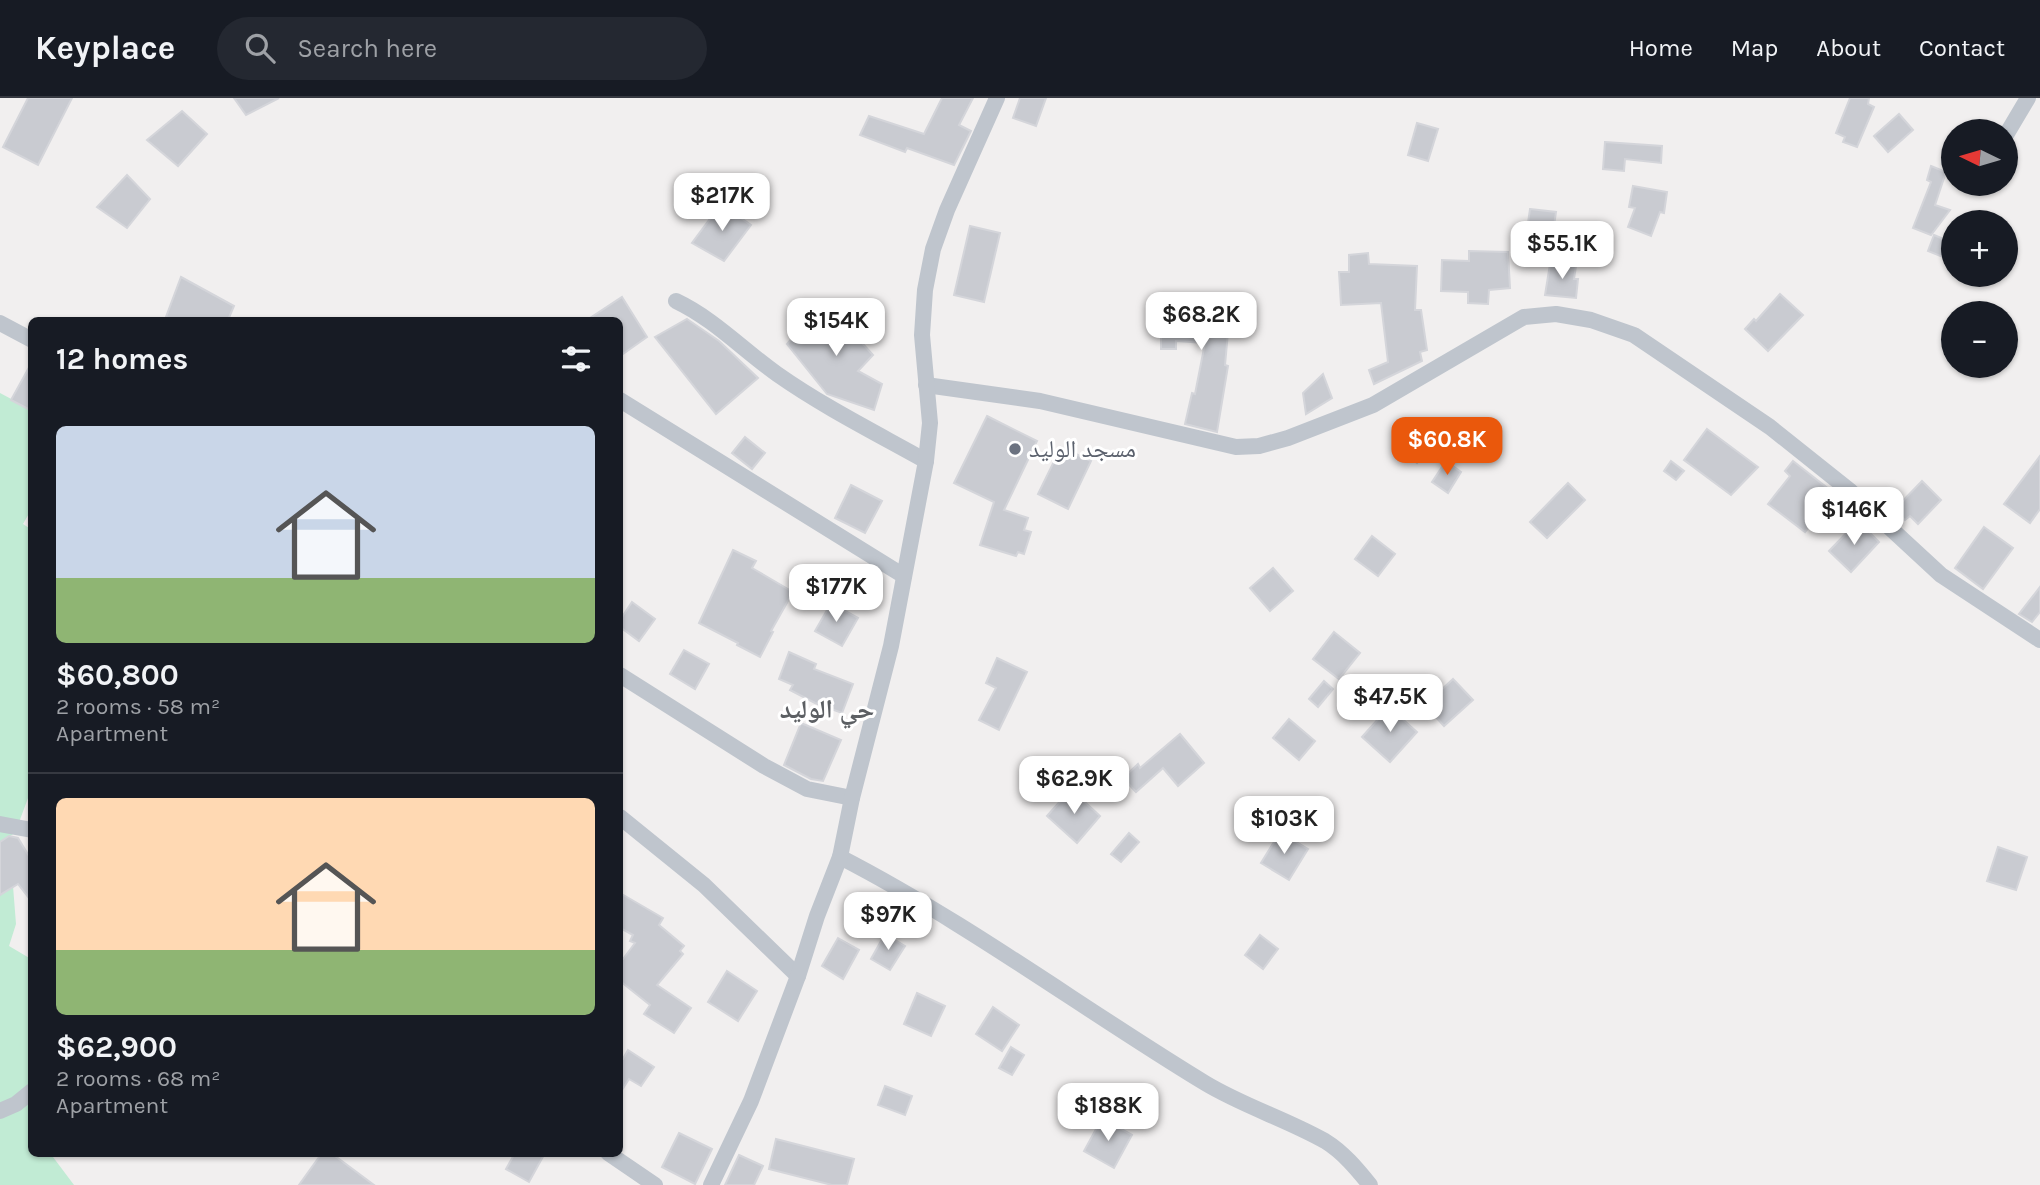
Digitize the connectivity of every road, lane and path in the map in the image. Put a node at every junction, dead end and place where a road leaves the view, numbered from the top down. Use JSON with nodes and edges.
{"nodes":[{"id":1,"x":997,"y":98,"type":"edge"},
{"id":2,"x":2028,"y":98,"type":"edge"},
{"id":3,"x":2016,"y":119,"type":"edge"},
{"id":4,"x":676,"y":301,"type":"dead end"},
{"id":5,"x":0,"y":323,"type":"edge"},
{"id":6,"x":28,"y":338,"type":"edge"},
{"id":7,"x":926,"y":385,"type":"junction"},
{"id":8,"x":623,"y":402,"type":"edge"},
{"id":9,"x":926,"y":461,"type":"junction"},
{"id":10,"x":904,"y":576,"type":"junction"},
{"id":11,"x":2040,"y":640,"type":"edge"},
{"id":12,"x":623,"y":678,"type":"edge"},
{"id":13,"x":852,"y":798,"type":"junction"},
{"id":14,"x":623,"y":819,"type":"edge"},
{"id":15,"x":0,"y":824,"type":"edge"},
{"id":16,"x":28,"y":829,"type":"edge"},
{"id":17,"x":840,"y":857,"type":"junction"},
{"id":18,"x":798,"y":976,"type":"junction"},
{"id":19,"x":28,"y":1094,"type":"edge"},
{"id":20,"x":0,"y":1111,"type":"edge"},
{"id":21,"x":614,"y":1157,"type":"edge"},
{"id":22,"x":655,"y":1185,"type":"edge"},
{"id":23,"x":711,"y":1185,"type":"edge"},
{"id":24,"x":1370,"y":1185,"type":"edge"}],
"edges":[{"from":1,"to":7,"type":"street"},
{"from":2,"to":3,"type":"street"},
{"from":4,"to":9,"type":"street"},
{"from":5,"to":6,"type":"street"},
{"from":7,"to":9,"type":"street"},
{"from":7,"to":11,"type":"street"},
{"from":8,"to":10,"type":"street"},
{"from":9,"to":10,"type":"street"},
{"from":10,"to":13,"type":"street"},
{"from":12,"to":13,"type":"street"},
{"from":13,"to":17,"type":"street"},
{"from":14,"to":18,"type":"street"},
{"from":15,"to":16,"type":"street"},
{"from":17,"to":18,"type":"street"},
{"from":17,"to":24,"type":"street"},
{"from":18,"to":23,"type":"street"},
{"from":19,"to":20,"type":"street"},
{"from":21,"to":22,"type":"street"}]}
